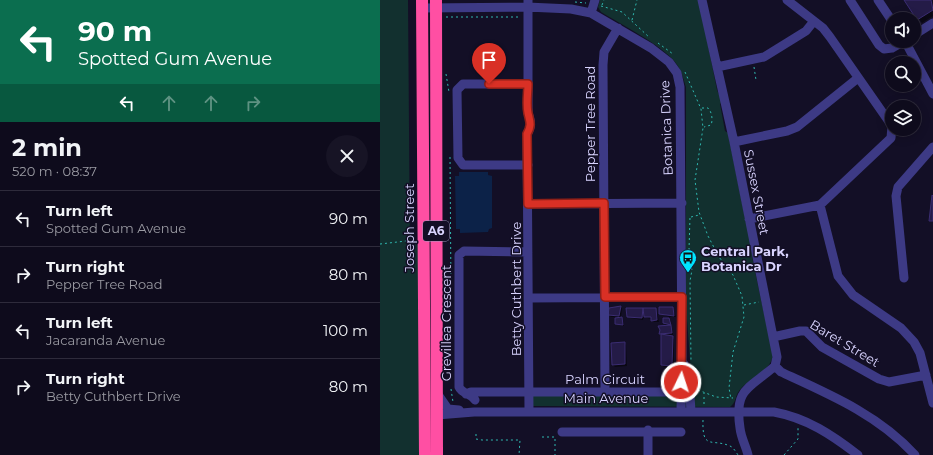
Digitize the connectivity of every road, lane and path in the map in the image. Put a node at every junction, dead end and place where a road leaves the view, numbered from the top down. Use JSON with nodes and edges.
{"nodes":[{"id":1,"x":604,"y":0,"type":"edge"},
{"id":2,"x":637,"y":0,"type":"edge"},
{"id":3,"x":702,"y":0,"type":"edge"},
{"id":4,"x":787,"y":0,"type":"edge"},
{"id":5,"x":850,"y":0,"type":"edge"},
{"id":6,"x":878,"y":0,"type":"edge"},
{"id":7,"x":598,"y":3,"type":"edge"},
{"id":8,"x":422,"y":4,"type":"edge"},
{"id":9,"x":436,"y":4,"type":"edge"},
{"id":10,"x":528,"y":4,"type":"edge"},
{"id":11,"x":886,"y":12,"type":"edge"},
{"id":12,"x":593,"y":14,"type":"junction"},
{"id":13,"x":527,"y":17,"type":"junction"},
{"id":14,"x":443,"y":18,"type":"dead end"},
{"id":15,"x":632,"y":21,"type":"junction"},
{"id":16,"x":814,"y":21,"type":"junction"},
{"id":17,"x":931,"y":24,"type":"edge"},
{"id":18,"x":618,"y":28,"type":"junction"},
{"id":19,"x":921,"y":30,"type":"edge"},
{"id":20,"x":933,"y":34,"type":"edge"},
{"id":21,"x":892,"y":48,"type":"edge"},
{"id":22,"x":908,"y":48,"type":"edge"},
{"id":23,"x":676,"y":58,"type":"dead end"},
{"id":24,"x":753,"y":61,"type":"junction"},
{"id":25,"x":717,"y":67,"type":"junction"},
{"id":26,"x":683,"y":68,"type":"dead end"},
{"id":27,"x":446,"y":73,"type":"dead end"},
{"id":28,"x":858,"y":78,"type":"junction"},
{"id":29,"x":756,"y":80,"type":"dead end"},
{"id":30,"x":528,"y":84,"type":"junction"},
{"id":31,"x":933,"y":94,"type":"edge"},
{"id":32,"x":450,"y":97,"type":"dead end"},
{"id":33,"x":701,"y":109,"type":"junction"},
{"id":34,"x":703,"y":128,"type":"junction"},
{"id":35,"x":734,"y":142,"type":"junction"},
{"id":36,"x":933,"y":147,"type":"edge"},
{"id":37,"x":450,"y":152,"type":"dead end"},
{"id":38,"x":528,"y":164,"type":"junction"},
{"id":39,"x":604,"y":203,"type":"junction"},
{"id":40,"x":682,"y":203,"type":"junction"},
{"id":41,"x":528,"y":204,"type":"junction"},
{"id":42,"x":820,"y":205,"type":"junction"},
{"id":43,"x":700,"y":215,"type":"junction"},
{"id":44,"x":749,"y":219,"type":"junction"},
{"id":45,"x":528,"y":252,"type":"junction"},
{"id":46,"x":688,"y":255,"type":"dead end"},
{"id":47,"x":688,"y":260,"type":"dead end"},
{"id":48,"x":904,"y":278,"type":"dead end"},
{"id":49,"x":605,"y":297,"type":"junction"},
{"id":50,"x":682,"y":297,"type":"junction"},
{"id":51,"x":451,"y":298,"type":"dead end"},
{"id":52,"x":529,"y":298,"type":"junction"},
{"id":53,"x":766,"y":300,"type":"junction"},
{"id":54,"x":744,"y":305,"type":"junction"},
{"id":55,"x":773,"y":336,"type":"junction"},
{"id":56,"x":687,"y":362,"type":"junction"},
{"id":57,"x":775,"y":366,"type":"junction"},
{"id":58,"x":926,"y":374,"type":"junction"},
{"id":59,"x":689,"y":382,"type":"junction"},
{"id":60,"x":451,"y":388,"type":"dead end"},
{"id":61,"x":529,"y":392,"type":"junction"},
{"id":62,"x":680,"y":392,"type":"junction"},
{"id":63,"x":437,"y":393,"type":"junction"},
{"id":64,"x":483,"y":393,"type":"junction"},
{"id":65,"x":605,"y":393,"type":"junction"},
{"id":66,"x":690,"y":393,"type":"junction"},
{"id":67,"x":704,"y":393,"type":"junction"},
{"id":68,"x":466,"y":394,"type":"junction"},
{"id":69,"x":735,"y":399,"type":"junction"},
{"id":70,"x":475,"y":400,"type":"junction"},
{"id":71,"x":933,"y":403,"type":"edge"},
{"id":72,"x":458,"y":411,"type":"junction"},
{"id":73,"x":681,"y":411,"type":"junction"},
{"id":74,"x":691,"y":411,"type":"junction"},
{"id":75,"x":703,"y":411,"type":"junction"},
{"id":76,"x":474,"y":412,"type":"junction"},
{"id":77,"x":529,"y":412,"type":"junction"},
{"id":78,"x":739,"y":412,"type":"junction"},
{"id":79,"x":437,"y":415,"type":"junction"},
{"id":80,"x":801,"y":418,"type":"junction"},
{"id":81,"x":648,"y":431,"type":"junction"},
{"id":82,"x":562,"y":432,"type":"dead end"},
{"id":83,"x":681,"y":432,"type":"dead end"},
{"id":84,"x":476,"y":434,"type":"dead end"},
{"id":85,"x":542,"y":437,"type":"dead end"},
{"id":86,"x":425,"y":455,"type":"edge"},
{"id":87,"x":437,"y":455,"type":"edge"},
{"id":88,"x":519,"y":455,"type":"edge"},
{"id":89,"x":555,"y":455,"type":"edge"},
{"id":90,"x":648,"y":455,"type":"edge"},
{"id":91,"x":738,"y":455,"type":"edge"},
{"id":92,"x":748,"y":455,"type":"edge"},
{"id":93,"x":784,"y":455,"type":"edge"},
{"id":94,"x":858,"y":455,"type":"edge"},
{"id":95,"x":915,"y":455,"type":"edge"}],
"edges":[{"from":1,"to":7,"type":"path"},
{"from":2,"to":15,"type":"path"},
{"from":3,"to":25,"type":"street","name":"Sussex Street"},
{"from":4,"to":16,"type":"street"},
{"from":5,"to":21,"type":"street"},
{"from":6,"to":11,"type":"street"},
{"from":7,"to":12,"type":"street"},
{"from":7,"to":12,"type":"path"},
{"from":7,"to":15,"type":"path"},
{"from":8,"to":9,"type":"street","name":"Botanica Drive"},
{"from":8,"to":86,"type":"highway","name":"Joseph Street","number":"A6"},
{"from":9,"to":10,"type":"street","name":"Botanica Drive"},
{"from":9,"to":63,"type":"highway","name":"Joseph Street","number":"A6"},
{"from":10,"to":12,"type":"street","name":"Botanica Drive"},
{"from":10,"to":13,"type":"street","name":"Betty Cuthbert Drive"},
{"from":12,"to":18,"type":"street","name":"Botanica Drive"},
{"from":13,"to":14,"type":"path"},
{"from":13,"to":30,"type":"street","name":"Betty Cuthbert Drive"},
{"from":15,"to":23,"type":"path"},
{"from":16,"to":24,"type":"street"},
{"from":16,"to":28,"type":"street"},
{"from":17,"to":19,"type":"street"},
{"from":17,"to":20,"type":"street"},
{"from":18,"to":39,"type":"street","name":"Pepper Tree Road"},
{"from":18,"to":40,"type":"street","name":"Botanica Drive"},
{"from":22,"to":31,"type":"street"},
{"from":24,"to":25,"type":"street"},
{"from":24,"to":29,"type":"path"},
{"from":25,"to":35,"type":"street","name":"Sussex Street"},
{"from":26,"to":33,"type":"path"},
{"from":27,"to":32,"type":"path"},
{"from":28,"to":35,"type":"street"},
{"from":28,"to":42,"type":"street"},
{"from":30,"to":38,"type":"street","name":"Betty Cuthbert Drive"},
{"from":30,"to":38,"type":"street"},
{"from":33,"to":34,"type":"path"},
{"from":33,"to":34,"type":"path"},
{"from":34,"to":43,"type":"path"},
{"from":35,"to":44,"type":"street","name":"Sussex Street"},
{"from":36,"to":48,"type":"street"},
{"from":37,"to":51,"type":"path"},
{"from":38,"to":41,"type":"street","name":"Betty Cuthbert Drive"},
{"from":39,"to":40,"type":"street"},
{"from":39,"to":41,"type":"street"},
{"from":39,"to":49,"type":"street","name":"Pepper Tree Road"},
{"from":40,"to":50,"type":"street","name":"Botanica Drive"},
{"from":41,"to":45,"type":"street","name":"Betty Cuthbert Drive"},
{"from":42,"to":44,"type":"street"},
{"from":42,"to":58,"type":"street"},
{"from":43,"to":46,"type":"path"},
{"from":43,"to":54,"type":"path"},
{"from":44,"to":53,"type":"street","name":"Sussex Street"},
{"from":45,"to":52,"type":"street","name":"Betty Cuthbert Drive"},
{"from":45,"to":68,"type":"street","name":"Grevillea Crescent"},
{"from":47,"to":56,"type":"path"},
{"from":49,"to":50,"type":"street"},
{"from":49,"to":52,"type":"street"},
{"from":49,"to":65,"type":"street","name":"Pepper Tree Road"},
{"from":50,"to":56,"type":"street","name":"Botanica Drive"},
{"from":52,"to":61,"type":"street","name":"Betty Cuthbert Drive"},
{"from":53,"to":54,"type":"path"},
{"from":53,"to":55,"type":"street","name":"Sussex Street"},
{"from":54,"to":69,"type":"path"},
{"from":55,"to":57,"type":"street","name":"Sussex Street"},
{"from":55,"to":58,"type":"street","name":"Baret Street"},
{"from":56,"to":59,"type":"street","name":"Botanica Drive"},
{"from":56,"to":62,"type":"street","name":"Botanica Drive"},
{"from":57,"to":69,"type":"street"},
{"from":57,"to":95,"type":"street"},
{"from":58,"to":71,"type":"street"},
{"from":59,"to":66,"type":"street","name":"Botanica Drive"},
{"from":59,"to":67,"type":"path"},
{"from":60,"to":72,"type":"path"},
{"from":61,"to":64,"type":"street","name":"Grevillea Crescent"},
{"from":61,"to":65,"type":"street","name":"Palm Circuit"},
{"from":61,"to":77,"type":"street","name":"Betty Cuthbert Drive"},
{"from":62,"to":65,"type":"street","name":"Palm Circuit"},
{"from":62,"to":66,"type":"street","name":"Palm Circuit"},
{"from":62,"to":73,"type":"street","name":"Botanica Drive"},
{"from":63,"to":72,"type":"street"},
{"from":63,"to":79,"type":"highway","name":"Joseph Street","number":"A6"},
{"from":64,"to":68,"type":"street","name":"Grevillea Crescent"},
{"from":64,"to":70,"type":"street"},
{"from":66,"to":74,"type":"street","name":"Botanica Drive"},
{"from":67,"to":69,"type":"path"},
{"from":67,"to":75,"type":"path"},
{"from":68,"to":70,"type":"street"},
{"from":69,"to":78,"type":"street"},
{"from":70,"to":76,"type":"street"},
{"from":72,"to":76,"type":"street","name":"Main Avenue"},
{"from":72,"to":79,"type":"street","name":"Main Avenue"},
{"from":73,"to":74,"type":"street","name":"Main Avenue"},
{"from":73,"to":77,"type":"street","name":"Main Avenue"},
{"from":74,"to":75,"type":"street","name":"Main Avenue"},
{"from":75,"to":78,"type":"street","name":"Main Avenue"},
{"from":75,"to":91,"type":"path"},
{"from":76,"to":77,"type":"street","name":"Main Avenue"},
{"from":78,"to":80,"type":"street","name":"Main Avenue"},
{"from":78,"to":92,"type":"street"},
{"from":79,"to":87,"type":"highway","name":"Joseph Street","number":"A6"},
{"from":80,"to":93,"type":"path"},
{"from":80,"to":94,"type":"street","name":"Main Avenue"},
{"from":81,"to":82,"type":"street"},
{"from":81,"to":83,"type":"street"},
{"from":81,"to":90,"type":"street"},
{"from":84,"to":88,"type":"path"},
{"from":85,"to":89,"type":"path"}]}
